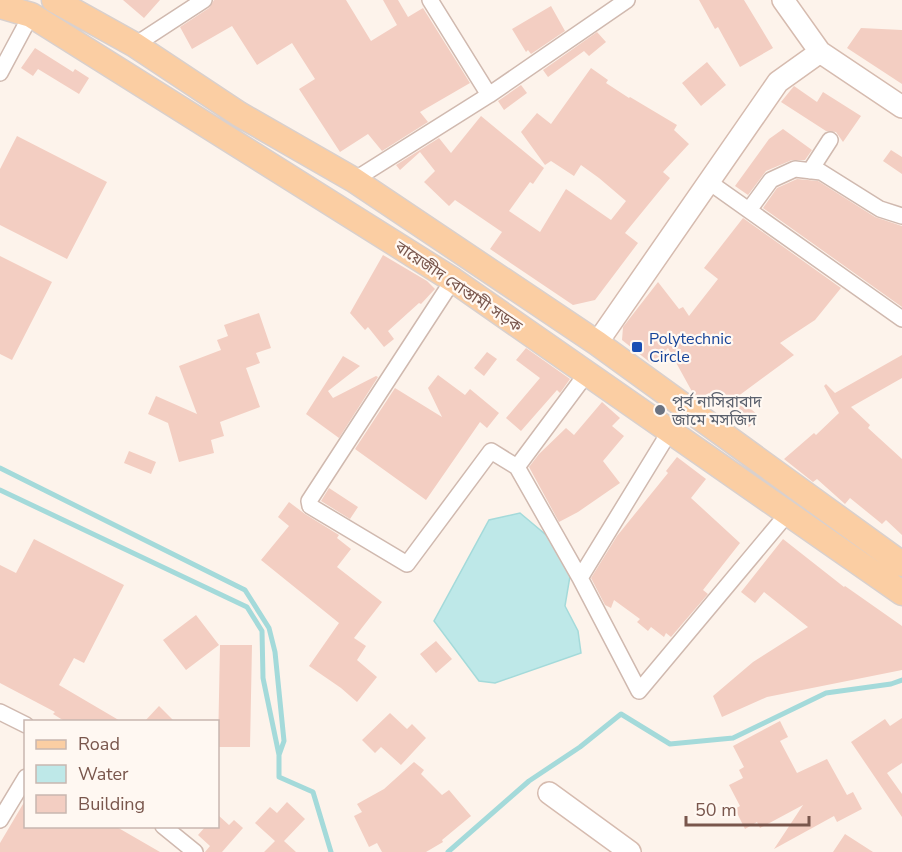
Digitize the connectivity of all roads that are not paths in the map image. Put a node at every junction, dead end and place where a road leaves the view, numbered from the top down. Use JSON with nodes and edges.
{"nodes":[{"id":1,"x":54,"y":0,"type":"edge"},
{"id":2,"x":204,"y":0,"type":"edge"},
{"id":3,"x":430,"y":0,"type":"edge"},
{"id":4,"x":627,"y":0,"type":"edge"},
{"id":5,"x":783,"y":0,"type":"edge"},
{"id":6,"x":0,"y":6,"type":"edge"},
{"id":7,"x":31,"y":15,"type":"junction"},
{"id":8,"x":135,"y":45,"type":"junction"},
{"id":9,"x":820,"y":52,"type":"junction"},
{"id":10,"x":0,"y":73,"type":"edge"},
{"id":11,"x":489,"y":95,"type":"junction"},
{"id":12,"x":902,"y":107,"type":"edge"},
{"id":13,"x":830,"y":141,"type":"dead end"},
{"id":14,"x":810,"y":171,"type":"junction"},
{"id":15,"x":354,"y":180,"type":"junction"},
{"id":16,"x":709,"y":182,"type":"junction"},
{"id":17,"x":749,"y":210,"type":"junction"},
{"id":18,"x":902,"y":216,"type":"edge"},
{"id":19,"x":453,"y":280,"type":"junction"},
{"id":20,"x":902,"y":320,"type":"edge"},
{"id":21,"x":597,"y":343,"type":"junction"},
{"id":22,"x":586,"y":373,"type":"junction"},
{"id":23,"x":670,"y":431,"type":"junction"},
{"id":24,"x":517,"y":468,"type":"junction"},
{"id":25,"x":788,"y":513,"type":"junction"},
{"id":26,"x":902,"y":564,"type":"edge"},
{"id":27,"x":580,"y":578,"type":"junction"},
{"id":28,"x":902,"y":593,"type":"edge"},
{"id":29,"x":0,"y":712,"type":"edge"},
{"id":30,"x":24,"y":724,"type":"edge"},
{"id":31,"x":24,"y":780,"type":"edge"},
{"id":32,"x":549,"y":793,"type":"dead end"},
{"id":33,"x":0,"y":820,"type":"edge"},
{"id":34,"x":165,"y":828,"type":"edge"},
{"id":35,"x":195,"y":852,"type":"edge"},
{"id":36,"x":630,"y":852,"type":"edge"}],
"edges":[{"from":1,"to":8,"type":"main road","name":"বায়েজীদ বোস্তামী সড়ক"},
{"from":2,"to":8,"type":"street"},
{"from":3,"to":11,"type":"street"},
{"from":4,"to":11,"type":"street"},
{"from":5,"to":9,"type":"street"},
{"from":6,"to":7,"type":"main road","name":"বায়েজীদ বোস্তামী সড়ক"},
{"from":7,"to":10,"type":"street"},
{"from":7,"to":19,"type":"main road","name":"বায়েজীদ বোস্তামী সড়ক"},
{"from":8,"to":15,"type":"main road","name":"বায়েজীদ বোস্তামী সড়ক"},
{"from":9,"to":12,"type":"street"},
{"from":9,"to":16,"type":"street"},
{"from":11,"to":15,"type":"street"},
{"from":13,"to":14,"type":"street"},
{"from":14,"to":17,"type":"street"},
{"from":14,"to":18,"type":"street"},
{"from":15,"to":21,"type":"main road","name":"বায়েজীদ বোস্তামী সড়ক"},
{"from":16,"to":17,"type":"street"},
{"from":16,"to":21,"type":"street"},
{"from":17,"to":20,"type":"street"},
{"from":19,"to":22,"type":"main road","name":"বায়েজীদ বোস্তামী সড়ক"},
{"from":19,"to":24,"type":"street"},
{"from":21,"to":26,"type":"main road","name":"বায়েজীদ বোস্তামী সড়ক"},
{"from":22,"to":23,"type":"main road","name":"বায়েজীদ বোস্তামী সড়ক"},
{"from":22,"to":24,"type":"street"},
{"from":23,"to":25,"type":"main road","name":"বায়েজীদ বোস্তামী সড়ক"},
{"from":23,"to":27,"type":"street"},
{"from":24,"to":27,"type":"street"},
{"from":25,"to":27,"type":"street"},
{"from":25,"to":28,"type":"main road","name":"বায়েজীদ বোস্তামী সড়ক"},
{"from":29,"to":30,"type":"street"},
{"from":31,"to":33,"type":"street"},
{"from":32,"to":36,"type":"street"},
{"from":34,"to":35,"type":"street"}]}
